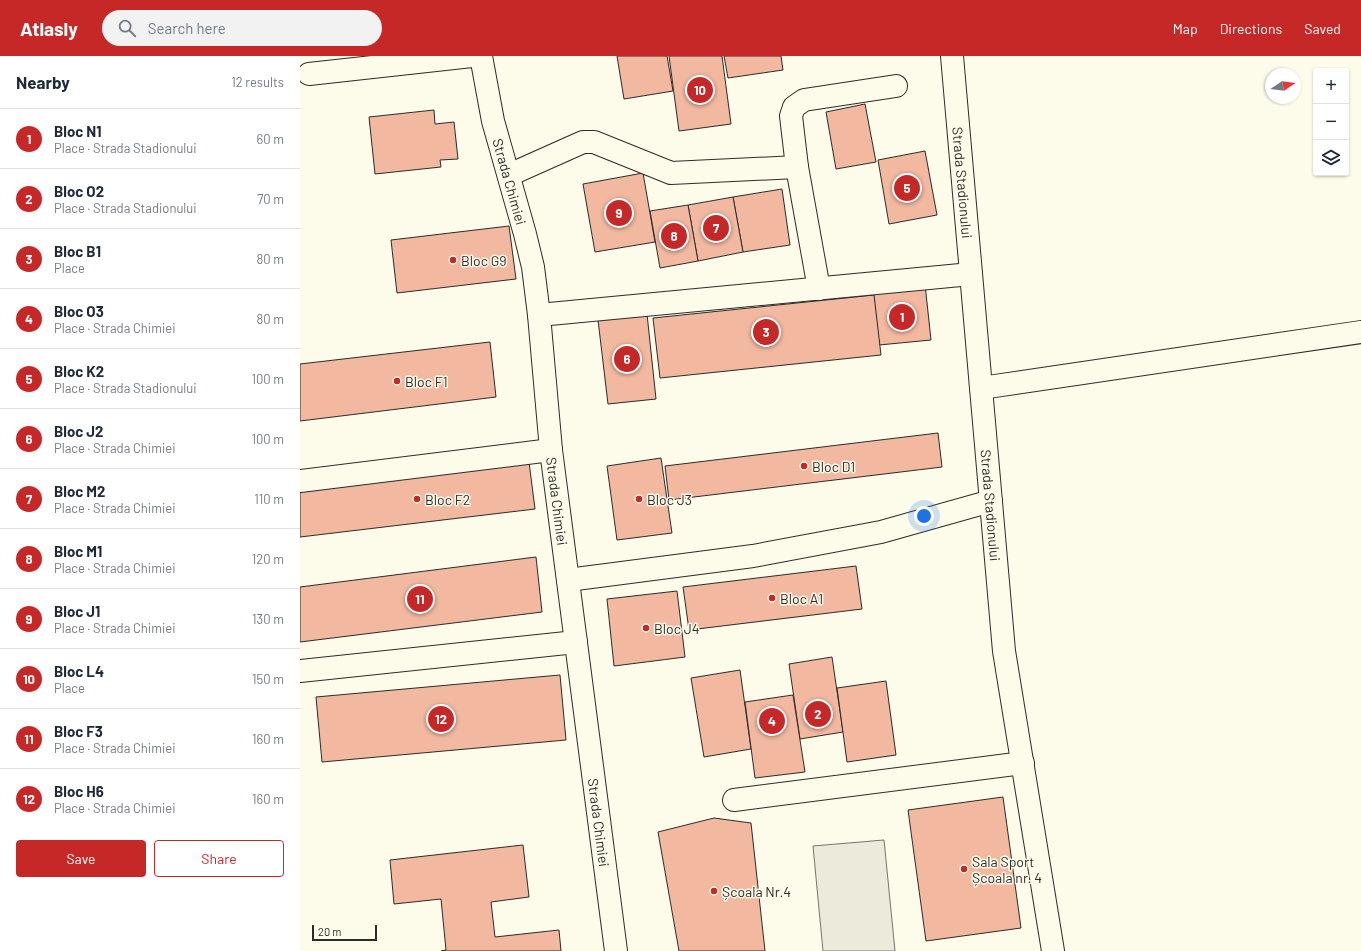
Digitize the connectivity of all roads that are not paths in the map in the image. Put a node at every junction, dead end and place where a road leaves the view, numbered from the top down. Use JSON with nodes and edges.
{"nodes":[{"id":1,"x":472,"y":56,"type":"edge"},
{"id":2,"x":481,"y":56,"type":"edge"},
{"id":3,"x":952,"y":56,"type":"edge"},
{"id":4,"x":309,"y":74,"type":"dead end"},
{"id":5,"x":896,"y":86,"type":"dead end"},
{"id":6,"x":797,"y":167,"type":"junction"},
{"id":7,"x":509,"y":175,"type":"junction"},
{"id":8,"x":972,"y":274,"type":"junction"},
{"id":9,"x":819,"y":289,"type":"junction"},
{"id":10,"x":539,"y":315,"type":"junction"},
{"id":11,"x":1361,"y":332,"type":"edge"},
{"id":12,"x":981,"y":388,"type":"junction"},
{"id":13,"x":551,"y":450,"type":"junction"},
{"id":14,"x":300,"y":481,"type":"edge"},
{"id":15,"x":991,"y":501,"type":"junction"},
{"id":16,"x":568,"y":580,"type":"junction"},
{"id":17,"x":576,"y":642,"type":"junction"},
{"id":18,"x":300,"y":671,"type":"edge"},
{"id":19,"x":1023,"y":764,"type":"junction"},
{"id":20,"x":734,"y":800,"type":"dead end"},
{"id":21,"x":616,"y":951,"type":"edge"},
{"id":22,"x":1054,"y":951,"type":"edge"}],
"edges":[{"from":1,"to":4,"type":"street"},
{"from":2,"to":7,"type":"street","name":"Strada Chimiei"},
{"from":3,"to":8,"type":"street","name":"Strada Stadionului"},
{"from":5,"to":6,"type":"street"},
{"from":6,"to":7,"type":"street"},
{"from":6,"to":9,"type":"street"},
{"from":7,"to":10,"type":"street","name":"Strada Chimiei"},
{"from":8,"to":9,"type":"street"},
{"from":8,"to":12,"type":"street","name":"Strada Stadionului"},
{"from":9,"to":10,"type":"street"},
{"from":10,"to":13,"type":"street","name":"Strada Chimiei"},
{"from":11,"to":12,"type":"street"},
{"from":12,"to":15,"type":"street","name":"Strada Stadionului"},
{"from":13,"to":14,"type":"street"},
{"from":13,"to":16,"type":"street","name":"Strada Chimiei"},
{"from":15,"to":16,"type":"street"},
{"from":15,"to":19,"type":"street","name":"Strada Stadionului"},
{"from":16,"to":17,"type":"street","name":"Strada Chimiei"},
{"from":17,"to":18,"type":"street"},
{"from":17,"to":21,"type":"street","name":"Strada Chimiei"},
{"from":19,"to":20,"type":"street"},
{"from":19,"to":22,"type":"street","name":"Strada Stadionului"}]}
